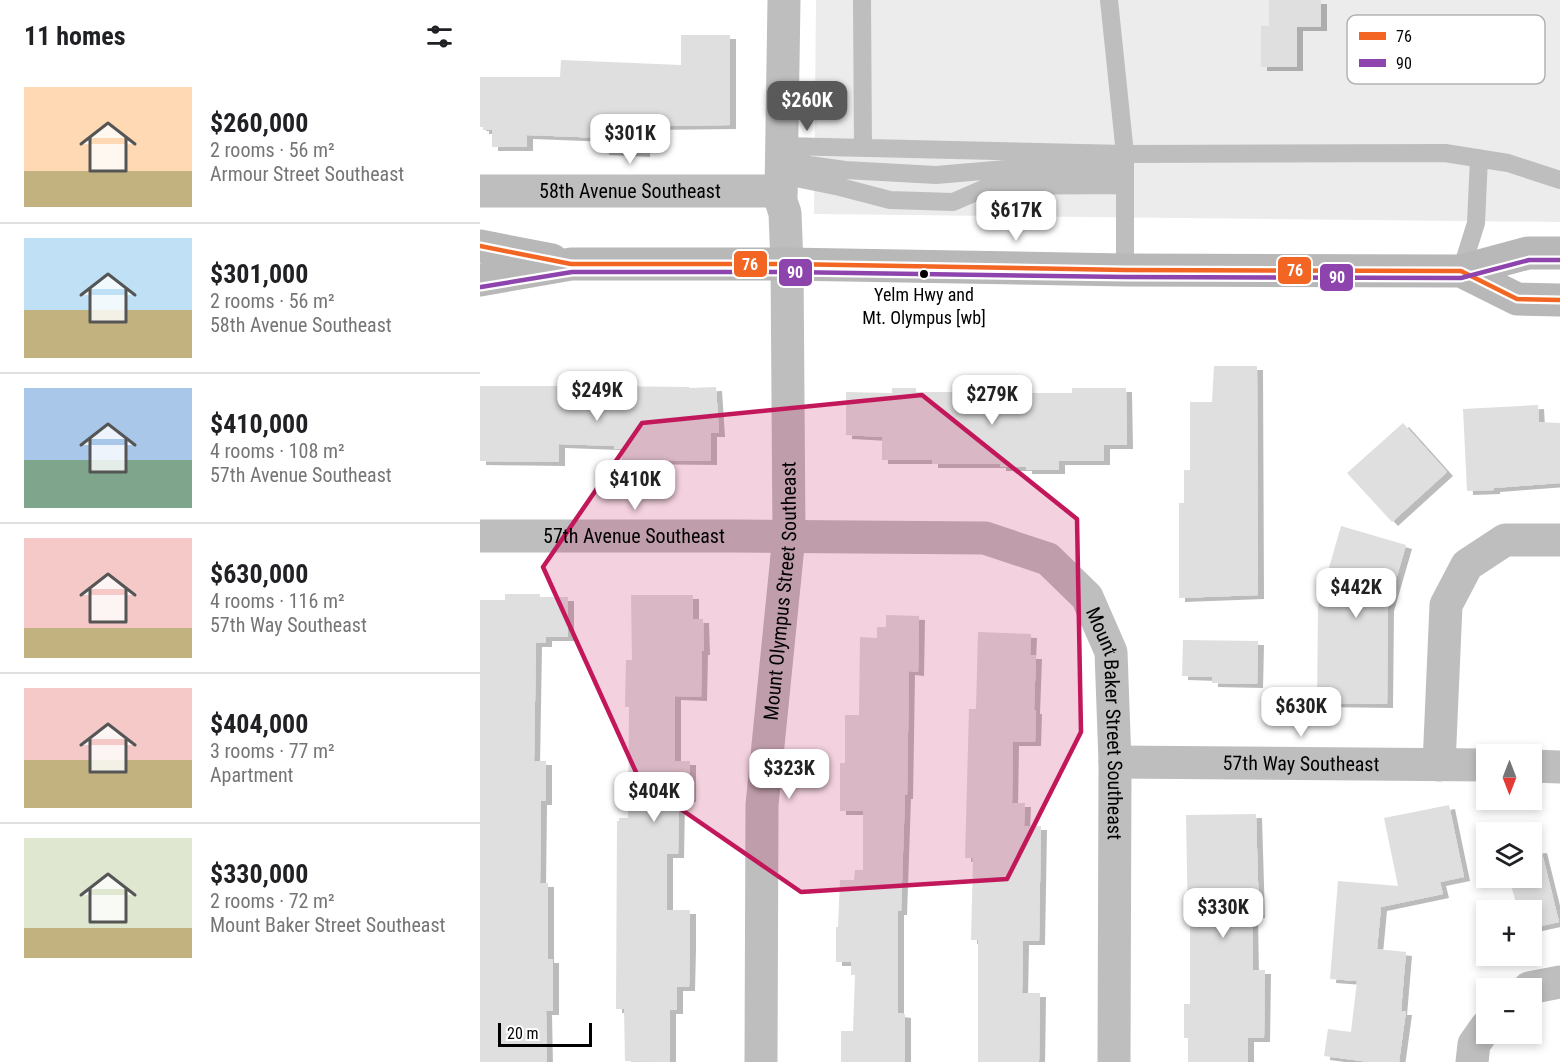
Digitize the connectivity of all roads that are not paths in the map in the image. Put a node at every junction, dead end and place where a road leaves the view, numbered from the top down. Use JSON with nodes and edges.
{"nodes":[{"id":1,"x":784,"y":0,"type":"edge"},
{"id":2,"x":862,"y":0,"type":"edge"},
{"id":3,"x":1109,"y":0,"type":"edge"},
{"id":4,"x":863,"y":148,"type":"junction"},
{"id":5,"x":1479,"y":158,"type":"junction"},
{"id":6,"x":781,"y":168,"type":"junction"},
{"id":7,"x":1125,"y":169,"type":"junction"},
{"id":8,"x":1560,"y":180,"type":"edge"},
{"id":9,"x":480,"y":191,"type":"edge"},
{"id":10,"x":480,"y":246,"type":"edge"},
{"id":11,"x":1560,"y":253,"type":"edge"},
{"id":12,"x":571,"y":264,"type":"junction"},
{"id":13,"x":787,"y":264,"type":"junction"},
{"id":14,"x":1125,"y":270,"type":"junction"},
{"id":15,"x":1461,"y":271,"type":"junction"},
{"id":16,"x":480,"y":280,"type":"edge"},
{"id":17,"x":1560,"y":300,"type":"edge"},
{"id":18,"x":480,"y":536,"type":"edge"},
{"id":19,"x":789,"y":536,"type":"junction"},
{"id":20,"x":1560,"y":540,"type":"edge"},
{"id":21,"x":1115,"y":762,"type":"junction"},
{"id":22,"x":1439,"y":765,"type":"junction"},
{"id":23,"x":1476,"y":765,"type":"edge"},
{"id":24,"x":1542,"y":766,"type":"edge"},
{"id":25,"x":1560,"y":767,"type":"edge"},
{"id":26,"x":1560,"y":982,"type":"edge"},
{"id":27,"x":1542,"y":985,"type":"edge"},
{"id":28,"x":761,"y":1062,"type":"edge"},
{"id":29,"x":1114,"y":1062,"type":"edge"}],
"edges":[{"from":1,"to":6,"type":"street","name":"Mount Olympus Street Southeast"},
{"from":2,"to":4,"type":"lane"},
{"from":3,"to":7,"type":"lane"},
{"from":4,"to":6,"type":"lane"},
{"from":4,"to":7,"type":"lane"},
{"from":5,"to":7,"type":"lane"},
{"from":5,"to":8,"type":"lane"},
{"from":5,"to":15,"type":"lane"},
{"from":6,"to":7,"type":"lane"},
{"from":6,"to":7,"type":"lane"},
{"from":6,"to":9,"type":"street","name":"58th Avenue Southeast"},
{"from":6,"to":13,"type":"street","name":"Mount Olympus Street Southeast"},
{"from":7,"to":14,"type":"lane"},
{"from":10,"to":12,"type":"main road"},
{"from":11,"to":15,"type":"main road"},
{"from":12,"to":13,"type":"main road"},
{"from":12,"to":16,"type":"main road"},
{"from":13,"to":14,"type":"main road"},
{"from":13,"to":19,"type":"street","name":"Mount Olympus Street Southeast"},
{"from":14,"to":15,"type":"main road"},
{"from":15,"to":17,"type":"main road"},
{"from":18,"to":19,"type":"street","name":"57th Avenue Southeast"},
{"from":19,"to":21,"type":"street","name":"Mount Baker Street Southeast"},
{"from":19,"to":28,"type":"street","name":"Mount Olympus Street Southeast"},
{"from":20,"to":22,"type":"street"},
{"from":21,"to":22,"type":"street","name":"57th Way Southeast"},
{"from":21,"to":29,"type":"street","name":"Mount Baker Street Southeast"},
{"from":22,"to":23,"type":"street","name":"57th Way Southeast"},
{"from":24,"to":25,"type":"street"},
{"from":26,"to":27,"type":"street"}]}
